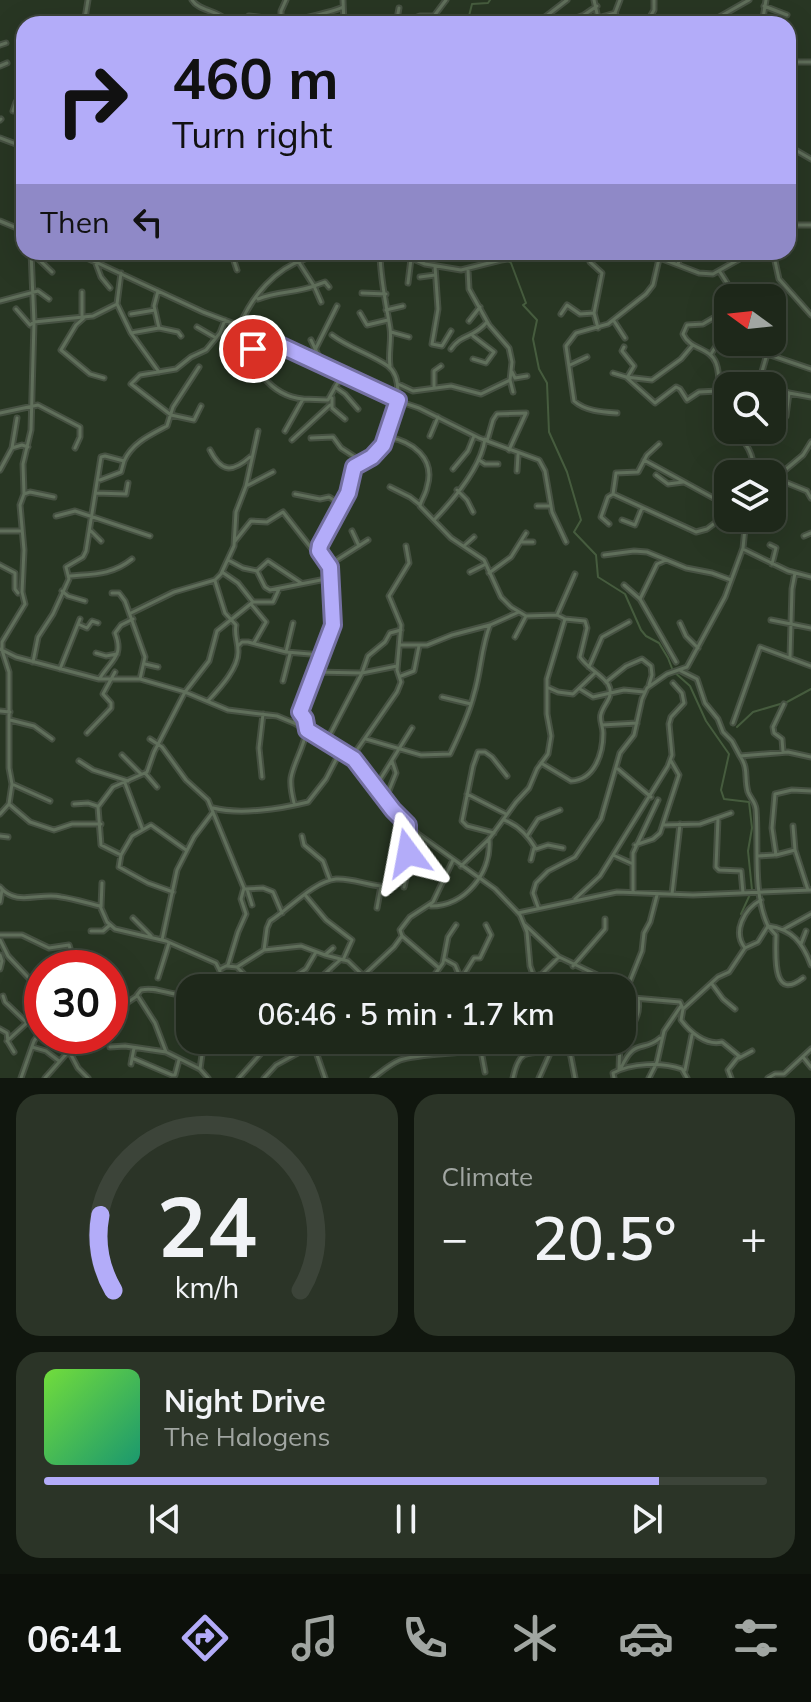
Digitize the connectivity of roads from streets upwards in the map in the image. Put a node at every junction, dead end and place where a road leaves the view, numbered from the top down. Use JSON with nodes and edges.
{"nodes":[{"id":1,"x":192,"y":0,"type":"edge"},
{"id":2,"x":343,"y":0,"type":"edge"},
{"id":3,"x":446,"y":0,"type":"edge"},
{"id":4,"x":567,"y":0,"type":"edge"},
{"id":5,"x":594,"y":0,"type":"edge"},
{"id":6,"x":620,"y":0,"type":"edge"},
{"id":7,"x":749,"y":0,"type":"edge"},
{"id":8,"x":766,"y":0,"type":"edge"},
{"id":9,"x":597,"y":6,"type":"junction"},
{"id":10,"x":764,"y":6,"type":"junction"},
{"id":11,"x":343,"y":7,"type":"junction"},
{"id":12,"x":399,"y":8,"type":"dead end"},
{"id":13,"x":615,"y":13,"type":"junction"},
{"id":14,"x":787,"y":15,"type":"dead end"},
{"id":15,"x":221,"y":16,"type":"edge"},
{"id":16,"x":307,"y":16,"type":"edge"},
{"id":17,"x":344,"y":16,"type":"edge"},
{"id":18,"x":398,"y":16,"type":"edge"},
{"id":19,"x":433,"y":16,"type":"edge"},
{"id":20,"x":546,"y":16,"type":"edge"},
{"id":21,"x":581,"y":16,"type":"edge"},
{"id":22,"x":598,"y":16,"type":"edge"},
{"id":23,"x":605,"y":16,"type":"edge"},
{"id":24,"x":616,"y":16,"type":"edge"},
{"id":25,"x":721,"y":16,"type":"edge"},
{"id":26,"x":763,"y":16,"type":"edge"},
{"id":27,"x":6,"y":43,"type":"dead end"},
{"id":28,"x":0,"y":45,"type":"edge"},
{"id":29,"x":7,"y":63,"type":"dead end"},
{"id":30,"x":0,"y":66,"type":"edge"},
{"id":31,"x":16,"y":104,"type":"edge"},
{"id":32,"x":13,"y":111,"type":"dead end"},
{"id":33,"x":31,"y":260,"type":"edge"},
{"id":34,"x":39,"y":260,"type":"edge"},
{"id":35,"x":234,"y":260,"type":"edge"},
{"id":36,"x":302,"y":260,"type":"edge"},
{"id":37,"x":380,"y":260,"type":"edge"},
{"id":38,"x":411,"y":260,"type":"edge"},
{"id":39,"x":419,"y":260,"type":"edge"},
{"id":40,"x":501,"y":260,"type":"edge"},
{"id":41,"x":590,"y":260,"type":"edge"},
{"id":42,"x":659,"y":260,"type":"edge"},
{"id":43,"x":663,"y":260,"type":"edge"},
{"id":44,"x":679,"y":260,"type":"edge"},
{"id":45,"x":739,"y":260,"type":"edge"},
{"id":46,"x":775,"y":260,"type":"edge"},
{"id":47,"x":95,"y":261,"type":"joint"},
{"id":48,"x":298,"y":261,"type":"junction"},
{"id":49,"x":678,"y":264,"type":"junction"},
{"id":50,"x":435,"y":266,"type":"junction"},
{"id":51,"x":237,"y":270,"type":"dead end"},
{"id":52,"x":468,"y":270,"type":"junction"},
{"id":53,"x":52,"y":272,"type":"dead end"},
{"id":54,"x":720,"y":272,"type":"junction"},
{"id":55,"x":121,"y":273,"type":"junction"},
{"id":56,"x":435,"y":275,"type":"junction"},
{"id":57,"x":420,"y":277,"type":"dead end"},
{"id":58,"x":408,"y":283,"type":"dead end"},
{"id":59,"x":727,"y":284,"type":"edge"},
{"id":60,"x":314,"y":286,"type":"junction"},
{"id":61,"x":329,"y":287,"type":"dead end"},
{"id":62,"x":110,"y":288,"type":"dead end"},
{"id":63,"x":158,"y":291,"type":"junction"},
{"id":64,"x":32,"y":292,"type":"junction"},
{"id":65,"x":82,"y":292,"type":"dead end"},
{"id":66,"x":362,"y":293,"type":"dead end"},
{"id":67,"x":386,"y":294,"type":"junction"},
{"id":68,"x":49,"y":299,"type":"dead end"},
{"id":69,"x":256,"y":300,"type":"junction"},
{"id":70,"x":0,"y":301,"type":"edge"},
{"id":71,"x":321,"y":302,"type":"dead end"},
{"id":72,"x":117,"y":304,"type":"junction"},
{"id":73,"x":337,"y":306,"type":"dead end"},
{"id":74,"x":403,"y":306,"type":"dead end"},
{"id":75,"x":480,"y":307,"type":"junction"},
{"id":76,"x":16,"y":309,"type":"dead end"},
{"id":77,"x":155,"y":310,"type":"junction"},
{"id":78,"x":386,"y":310,"type":"junction"},
{"id":79,"x":360,"y":313,"type":"dead end"},
{"id":80,"x":594,"y":313,"type":"junction"},
{"id":81,"x":131,"y":314,"type":"dead end"},
{"id":82,"x":561,"y":314,"type":"dead end"},
{"id":83,"x":811,"y":315,"type":"edge"},
{"id":84,"x":76,"y":317,"type":"junction"},
{"id":85,"x":84,"y":317,"type":"junction"},
{"id":86,"x":714,"y":318,"type":"edge"},
{"id":87,"x":225,"y":320,"type":"junction"},
{"id":88,"x":388,"y":320,"type":"junction"},
{"id":89,"x":614,"y":320,"type":"junction"},
{"id":90,"x":469,"y":321,"type":"dead end"},
{"id":91,"x":34,"y":322,"type":"junction"},
{"id":92,"x":487,"y":322,"type":"junction"},
{"id":93,"x":76,"y":325,"type":"junction"},
{"id":94,"x":240,"y":326,"type":"junction"},
{"id":95,"x":197,"y":327,"type":"dead end"},
{"id":96,"x":159,"y":328,"type":"junction"},
{"id":97,"x":598,"y":328,"type":"junction"},
{"id":98,"x":451,"y":331,"type":"dead end"},
{"id":99,"x":391,"y":332,"type":"junction"},
{"id":100,"x":131,"y":333,"type":"junction"},
{"id":101,"x":258,"y":335,"type":"junction"},
{"id":102,"x":332,"y":335,"type":"dead end"},
{"id":103,"x":181,"y":336,"type":"dead end"},
{"id":104,"x":473,"y":336,"type":"junction"},
{"id":105,"x":409,"y":337,"type":"dead end"},
{"id":106,"x":216,"y":338,"type":"junction"},
{"id":107,"x":625,"y":338,"type":"dead end"},
{"id":108,"x":311,"y":340,"type":"dead end"},
{"id":109,"x":693,"y":346,"type":"junction"},
{"id":110,"x":315,"y":347,"type":"junction"},
{"id":111,"x":624,"y":347,"type":"dead end"},
{"id":112,"x":451,"y":349,"type":"dead end"},
{"id":113,"x":714,"y":349,"type":"edge"},
{"id":114,"x":711,"y":354,"type":"junction"},
{"id":115,"x":773,"y":356,"type":"edge"},
{"id":116,"x":587,"y":357,"type":"dead end"},
{"id":117,"x":473,"y":359,"type":"dead end"},
{"id":118,"x":310,"y":361,"type":"junction"},
{"id":119,"x":570,"y":365,"type":"junction"},
{"id":120,"x":441,"y":366,"type":"dead end"},
{"id":121,"x":199,"y":367,"type":"dead end"},
{"id":122,"x":324,"y":367,"type":"junction"},
{"id":123,"x":390,"y":367,"type":"junction"},
{"id":124,"x":811,"y":369,"type":"edge"},
{"id":125,"x":512,"y":372,"type":"junction"},
{"id":126,"x":718,"y":372,"type":"edge"},
{"id":127,"x":159,"y":373,"type":"junction"},
{"id":128,"x":613,"y":373,"type":"dead end"},
{"id":129,"x":340,"y":376,"type":"junction"},
{"id":130,"x":527,"y":376,"type":"dead end"},
{"id":131,"x":627,"y":377,"type":"junction"},
{"id":132,"x":104,"y":378,"type":"dead end"},
{"id":133,"x":510,"y":380,"type":"junction"},
{"id":134,"x":398,"y":384,"type":"junction"},
{"id":135,"x":335,"y":387,"type":"junction"},
{"id":136,"x":434,"y":387,"type":"junction"},
{"id":137,"x":714,"y":391,"type":"edge"},
{"id":138,"x":513,"y":392,"type":"dead end"},
{"id":139,"x":786,"y":392,"type":"edge"},
{"id":140,"x":789,"y":393,"type":"junction"},
{"id":141,"x":811,"y":397,"type":"edge"},
{"id":142,"x":332,"y":398,"type":"junction"},
{"id":143,"x":303,"y":399,"type":"junction"},
{"id":144,"x":398,"y":400,"type":"junction"},
{"id":145,"x":31,"y":405,"type":"junction"},
{"id":146,"x":330,"y":405,"type":"junction"},
{"id":147,"x":201,"y":406,"type":"dead end"},
{"id":148,"x":358,"y":409,"type":"dead end"},
{"id":149,"x":0,"y":413,"type":"edge"},
{"id":150,"x":617,"y":413,"type":"dead end"},
{"id":151,"x":171,"y":415,"type":"junction"},
{"id":152,"x":786,"y":416,"type":"dead end"},
{"id":153,"x":438,"y":417,"type":"junction"},
{"id":154,"x":17,"y":418,"type":"dead end"},
{"id":155,"x":345,"y":419,"type":"dead end"},
{"id":156,"x":258,"y":431,"type":"dead end"},
{"id":157,"x":285,"y":431,"type":"dead end"},
{"id":158,"x":430,"y":436,"type":"dead end"},
{"id":159,"x":474,"y":436,"type":"junction"},
{"id":160,"x":387,"y":437,"type":"junction"},
{"id":161,"x":311,"y":438,"type":"dead end"},
{"id":162,"x":292,"y":440,"type":"dead end"},
{"id":163,"x":486,"y":440,"type":"junction"},
{"id":164,"x":811,"y":442,"type":"edge"},
{"id":165,"x":659,"y":444,"type":"dead end"},
{"id":166,"x":28,"y":447,"type":"junction"},
{"id":167,"x":12,"y":448,"type":"junction"},
{"id":168,"x":75,"y":448,"type":"dead end"},
{"id":169,"x":210,"y":450,"type":"dead end"},
{"id":170,"x":509,"y":450,"type":"junction"},
{"id":171,"x":518,"y":453,"type":"junction"},
{"id":172,"x":253,"y":455,"type":"junction"},
{"id":173,"x":479,"y":460,"type":"junction"},
{"id":174,"x":644,"y":460,"type":"junction"},
{"id":175,"x":124,"y":461,"type":"junction"},
{"id":176,"x":361,"y":461,"type":"junction"},
{"id":177,"x":498,"y":464,"type":"dead end"},
{"id":178,"x":453,"y":469,"type":"dead end"},
{"id":179,"x":786,"y":469,"type":"edge"},
{"id":180,"x":0,"y":470,"type":"edge"},
{"id":181,"x":517,"y":471,"type":"dead end"},
{"id":182,"x":273,"y":472,"type":"dead end"},
{"id":183,"x":656,"y":475,"type":"dead end"},
{"id":184,"x":100,"y":480,"type":"dead end"},
{"id":185,"x":683,"y":482,"type":"junction"},
{"id":186,"x":128,"y":483,"type":"dead end"},
{"id":187,"x":786,"y":484,"type":"edge"},
{"id":188,"x":246,"y":486,"type":"junction"},
{"id":189,"x":390,"y":487,"type":"dead end"},
{"id":190,"x":457,"y":490,"type":"junction"},
{"id":191,"x":96,"y":493,"type":"junction"},
{"id":192,"x":24,"y":494,"type":"junction"},
{"id":193,"x":295,"y":494,"type":"dead end"},
{"id":194,"x":613,"y":494,"type":"junction"},
{"id":195,"x":54,"y":497,"type":"dead end"},
{"id":196,"x":811,"y":498,"type":"edge"},
{"id":197,"x":714,"y":499,"type":"edge"},
{"id":198,"x":419,"y":504,"type":"junction"},
{"id":199,"x":342,"y":505,"type":"junction"},
{"id":200,"x":537,"y":506,"type":"dead end"},
{"id":201,"x":550,"y":506,"type":"junction"},
{"id":202,"x":642,"y":508,"type":"junction"},
{"id":203,"x":473,"y":512,"type":"dead end"},
{"id":204,"x":56,"y":516,"type":"dead end"},
{"id":205,"x":93,"y":517,"type":"junction"},
{"id":206,"x":434,"y":520,"type":"junction"},
{"id":207,"x":622,"y":520,"type":"dead end"},
{"id":208,"x":609,"y":524,"type":"dead end"},
{"id":209,"x":714,"y":524,"type":"edge"},
{"id":210,"x":0,"y":531,"type":"edge"},
{"id":211,"x":91,"y":531,"type":"junction"},
{"id":212,"x":352,"y":531,"type":"dead end"},
{"id":213,"x":22,"y":532,"type":"junction"},
{"id":214,"x":745,"y":532,"type":"edge"},
{"id":215,"x":526,"y":533,"type":"dead end"},
{"id":216,"x":811,"y":533,"type":"edge"},
{"id":217,"x":150,"y":536,"type":"dead end"},
{"id":218,"x":804,"y":536,"type":"dead end"},
{"id":219,"x":474,"y":537,"type":"dead end"},
{"id":220,"x":368,"y":540,"type":"dead end"},
{"id":221,"x":101,"y":541,"type":"dead end"},
{"id":222,"x":234,"y":542,"type":"junction"},
{"id":223,"x":521,"y":542,"type":"junction"},
{"id":224,"x":533,"y":542,"type":"dead end"},
{"id":225,"x":566,"y":542,"type":"dead end"},
{"id":226,"x":770,"y":545,"type":"dead end"},
{"id":227,"x":359,"y":546,"type":"junction"},
{"id":228,"x":406,"y":546,"type":"dead end"},
{"id":229,"x":464,"y":546,"type":"junction"},
{"id":230,"x":743,"y":548,"type":"junction"},
{"id":231,"x":319,"y":551,"type":"junction"},
{"id":232,"x":604,"y":555,"type":"dead end"},
{"id":233,"x":132,"y":559,"type":"dead end"},
{"id":234,"x":229,"y":560,"type":"junction"},
{"id":235,"x":666,"y":560,"type":"junction"},
{"id":236,"x":486,"y":564,"type":"junction"},
{"id":237,"x":772,"y":564,"type":"junction"},
{"id":238,"x":0,"y":565,"type":"edge"},
{"id":239,"x":329,"y":565,"type":"junction"},
{"id":240,"x":257,"y":571,"type":"junction"},
{"id":241,"x":222,"y":572,"type":"junction"},
{"id":242,"x":470,"y":572,"type":"dead end"},
{"id":243,"x":489,"y":573,"type":"junction"},
{"id":244,"x":795,"y":573,"type":"junction"},
{"id":245,"x":575,"y":574,"type":"dead end"},
{"id":246,"x":23,"y":575,"type":"junction"},
{"id":247,"x":70,"y":576,"type":"junction"},
{"id":248,"x":811,"y":577,"type":"edge"},
{"id":249,"x":15,"y":578,"type":"junction"},
{"id":250,"x":331,"y":578,"type":"junction"},
{"id":251,"x":215,"y":580,"type":"junction"},
{"id":252,"x":731,"y":580,"type":"junction"},
{"id":253,"x":301,"y":583,"type":"junction"},
{"id":254,"x":624,"y":585,"type":"dead end"},
{"id":255,"x":279,"y":589,"type":"junction"},
{"id":256,"x":62,"y":591,"type":"junction"},
{"id":257,"x":18,"y":593,"type":"dead end"},
{"id":258,"x":112,"y":593,"type":"dead end"},
{"id":259,"x":640,"y":599,"type":"junction"},
{"id":260,"x":85,"y":601,"type":"dead end"},
{"id":261,"x":252,"y":603,"type":"junction"},
{"id":262,"x":519,"y":612,"type":"junction"},
{"id":263,"x":131,"y":613,"type":"junction"},
{"id":264,"x":557,"y":615,"type":"junction"},
{"id":265,"x":526,"y":616,"type":"junction"},
{"id":266,"x":133,"y":619,"type":"junction"},
{"id":267,"x":230,"y":619,"type":"junction"},
{"id":268,"x":565,"y":619,"type":"junction"},
{"id":269,"x":771,"y":620,"type":"dead end"},
{"id":270,"x":629,"y":622,"type":"dead end"},
{"id":271,"x":98,"y":623,"type":"dead end"},
{"id":272,"x":293,"y":623,"type":"dead end"},
{"id":273,"x":680,"y":623,"type":"dead end"},
{"id":274,"x":791,"y":624,"type":"junction"},
{"id":275,"x":490,"y":625,"type":"junction"},
{"id":276,"x":811,"y":628,"type":"edge"},
{"id":277,"x":402,"y":629,"type":"junction"},
{"id":278,"x":515,"y":637,"type":"dead end"},
{"id":279,"x":254,"y":643,"type":"junction"},
{"id":280,"x":401,"y":645,"type":"junction"},
{"id":281,"x":237,"y":646,"type":"junction"},
{"id":282,"x":419,"y":646,"type":"junction"},
{"id":283,"x":698,"y":648,"type":"junction"},
{"id":284,"x":2,"y":652,"type":"edge"},
{"id":285,"x":96,"y":653,"type":"dead end"},
{"id":286,"x":288,"y":653,"type":"junction"},
{"id":287,"x":322,"y":655,"type":"junction"},
{"id":288,"x":790,"y":657,"type":"junction"},
{"id":289,"x":0,"y":659,"type":"edge"},
{"id":290,"x":109,"y":659,"type":"junction"},
{"id":291,"x":33,"y":662,"type":"junction"},
{"id":292,"x":676,"y":662,"type":"dead end"},
{"id":293,"x":145,"y":664,"type":"junction"},
{"id":294,"x":398,"y":666,"type":"junction"},
{"id":295,"x":811,"y":666,"type":"edge"},
{"id":296,"x":158,"y":667,"type":"dead end"},
{"id":297,"x":589,"y":667,"type":"junction"},
{"id":298,"x":60,"y":669,"type":"junction"},
{"id":299,"x":681,"y":670,"type":"junction"},
{"id":300,"x":115,"y":672,"type":"dead end"},
{"id":301,"x":314,"y":672,"type":"junction"},
{"id":302,"x":362,"y":673,"type":"junction"},
{"id":303,"x":595,"y":673,"type":"junction"},
{"id":304,"x":401,"y":676,"type":"junction"},
{"id":305,"x":99,"y":679,"type":"junction"},
{"id":306,"x":140,"y":679,"type":"junction"},
{"id":307,"x":112,"y":680,"type":"junction"},
{"id":308,"x":283,"y":681,"type":"dead end"},
{"id":309,"x":606,"y":682,"type":"junction"},
{"id":310,"x":673,"y":683,"type":"dead end"},
{"id":311,"x":649,"y":685,"type":"junction"},
{"id":312,"x":549,"y":687,"type":"junction"},
{"id":313,"x":580,"y":689,"type":"junction"},
{"id":314,"x":185,"y":692,"type":"junction"},
{"id":315,"x":645,"y":692,"type":"junction"},
{"id":316,"x":610,"y":694,"type":"junction"},
{"id":317,"x":442,"y":697,"type":"dead end"},
{"id":318,"x":208,"y":701,"type":"junction"},
{"id":319,"x":471,"y":704,"type":"junction"},
{"id":320,"x":784,"y":704,"type":"dead end"},
{"id":321,"x":0,"y":711,"type":"edge"},
{"id":322,"x":10,"y":712,"type":"junction"},
{"id":323,"x":300,"y":712,"type":"junction"},
{"id":324,"x":263,"y":714,"type":"junction"},
{"id":325,"x":10,"y":720,"type":"junction"},
{"id":326,"x":294,"y":723,"type":"junction"},
{"id":327,"x":637,"y":723,"type":"junction"},
{"id":328,"x":733,"y":723,"type":"dead end"},
{"id":329,"x":602,"y":725,"type":"junction"},
{"id":330,"x":412,"y":728,"type":"dead end"},
{"id":331,"x":307,"y":730,"type":"junction"},
{"id":332,"x":87,"y":733,"type":"dead end"},
{"id":333,"x":52,"y":739,"type":"dead end"},
{"id":334,"x":150,"y":739,"type":"dead end"},
{"id":335,"x":366,"y":739,"type":"junction"},
{"id":336,"x":326,"y":742,"type":"junction"},
{"id":337,"x":158,"y":745,"type":"junction"},
{"id":338,"x":398,"y":749,"type":"junction"},
{"id":339,"x":341,"y":750,"type":"junction"},
{"id":340,"x":783,"y":752,"type":"junction"},
{"id":341,"x":122,"y":755,"type":"dead end"},
{"id":342,"x":740,"y":756,"type":"junction"},
{"id":343,"x":352,"y":757,"type":"junction"},
{"id":344,"x":811,"y":757,"type":"edge"},
{"id":345,"x":79,"y":761,"type":"dead end"},
{"id":346,"x":392,"y":761,"type":"junction"},
{"id":347,"x":671,"y":761,"type":"junction"},
{"id":348,"x":541,"y":763,"type":"junction"},
{"id":349,"x":618,"y":769,"type":"junction"},
{"id":350,"x":143,"y":774,"type":"junction"},
{"id":351,"x":507,"y":776,"type":"dead end"},
{"id":352,"x":262,"y":777,"type":"dead end"},
{"id":353,"x":126,"y":782,"type":"junction"},
{"id":354,"x":12,"y":784,"type":"junction"},
{"id":355,"x":157,"y":787,"type":"dead end"},
{"id":356,"x":375,"y":787,"type":"junction"},
{"id":357,"x":811,"y":791,"type":"edge"},
{"id":358,"x":467,"y":794,"type":"junction"},
{"id":359,"x":651,"y":797,"type":"junction"},
{"id":360,"x":385,"y":799,"type":"junction"},
{"id":361,"x":658,"y":800,"type":"dead end"},
{"id":362,"x":50,"y":801,"type":"dead end"},
{"id":363,"x":74,"y":804,"type":"dead end"},
{"id":364,"x":294,"y":805,"type":"junction"},
{"id":365,"x":10,"y":806,"type":"junction"},
{"id":366,"x":98,"y":807,"type":"junction"},
{"id":367,"x":213,"y":810,"type":"junction"},
{"id":368,"x":560,"y":810,"type":"dead end"},
{"id":369,"x":731,"y":813,"type":"dead end"},
{"id":370,"x":0,"y":814,"type":"edge"},
{"id":371,"x":506,"y":817,"type":"junction"},
{"id":372,"x":718,"y":818,"type":"junction"},
{"id":373,"x":101,"y":824,"type":"junction"},
{"id":374,"x":680,"y":824,"type":"junction"},
{"id":375,"x":408,"y":825,"type":"junction"},
{"id":376,"x":663,"y":825,"type":"junction"},
{"id":377,"x":793,"y":826,"type":"dead end"},
{"id":378,"x":142,"y":828,"type":"junction"},
{"id":379,"x":494,"y":833,"type":"junction"},
{"id":380,"x":0,"y":836,"type":"edge"},
{"id":381,"x":302,"y":836,"type":"dead end"},
{"id":382,"x":527,"y":836,"type":"junction"},
{"id":383,"x":8,"y":837,"type":"dead end"},
{"id":384,"x":489,"y":839,"type":"junction"},
{"id":385,"x":635,"y":845,"type":"junction"},
{"id":386,"x":534,"y":848,"type":"junction"},
{"id":387,"x":563,"y":848,"type":"dead end"},
{"id":388,"x":186,"y":850,"type":"junction"},
{"id":389,"x":795,"y":850,"type":"junction"},
{"id":390,"x":121,"y":855,"type":"junction"},
{"id":391,"x":613,"y":855,"type":"junction"},
{"id":392,"x":777,"y":855,"type":"junction"},
{"id":393,"x":758,"y":856,"type":"junction"},
{"id":394,"x":453,"y":860,"type":"junction"},
{"id":395,"x":531,"y":860,"type":"dead end"},
{"id":396,"x":633,"y":864,"type":"junction"},
{"id":397,"x":461,"y":866,"type":"junction"},
{"id":398,"x":480,"y":878,"type":"junction"},
{"id":399,"x":330,"y":880,"type":"junction"},
{"id":400,"x":102,"y":883,"type":"dead end"},
{"id":401,"x":404,"y":887,"type":"dead end"},
{"id":402,"x":1,"y":888,"type":"edge"},
{"id":403,"x":246,"y":889,"type":"junction"},
{"id":404,"x":809,"y":890,"type":"edge"},
{"id":405,"x":761,"y":891,"type":"junction"},
{"id":406,"x":173,"y":892,"type":"junction"},
{"id":407,"x":633,"y":892,"type":"junction"},
{"id":408,"x":743,"y":893,"type":"junction"},
{"id":409,"x":657,"y":894,"type":"junction"},
{"id":410,"x":672,"y":894,"type":"junction"},
{"id":411,"x":306,"y":896,"type":"junction"},
{"id":412,"x":0,"y":900,"type":"edge"},
{"id":413,"x":761,"y":900,"type":"junction"},
{"id":414,"x":572,"y":901,"type":"junction"},
{"id":415,"x":252,"y":905,"type":"dead end"},
{"id":416,"x":430,"y":906,"type":"junction"},
{"id":417,"x":101,"y":907,"type":"junction"},
{"id":418,"x":538,"y":907,"type":"junction"},
{"id":419,"x":377,"y":908,"type":"dead end"},
{"id":420,"x":282,"y":913,"type":"junction"},
{"id":421,"x":518,"y":913,"type":"junction"},
{"id":422,"x":811,"y":914,"type":"edge"},
{"id":423,"x":133,"y":918,"type":"dead end"},
{"id":424,"x":605,"y":919,"type":"dead end"},
{"id":425,"x":110,"y":925,"type":"junction"},
{"id":426,"x":456,"y":925,"type":"dead end"},
{"id":427,"x":486,"y":925,"type":"dead end"},
{"id":428,"x":525,"y":925,"type":"junction"},
{"id":429,"x":768,"y":926,"type":"junction"},
{"id":430,"x":784,"y":929,"type":"junction"},
{"id":431,"x":91,"y":931,"type":"dead end"},
{"id":432,"x":806,"y":931,"type":"dead end"},
{"id":433,"x":151,"y":936,"type":"junction"},
{"id":434,"x":402,"y":936,"type":"junction"},
{"id":435,"x":0,"y":938,"type":"edge"},
{"id":436,"x":162,"y":940,"type":"junction"},
{"id":437,"x":170,"y":942,"type":"junction"},
{"id":438,"x":801,"y":944,"type":"junction"},
{"id":439,"x":333,"y":948,"type":"dead end"},
{"id":440,"x":745,"y":948,"type":"junction"},
{"id":441,"x":71,"y":950,"type":"edge"},
{"id":442,"x":264,"y":950,"type":"junction"},
{"id":443,"x":316,"y":952,"type":"junction"},
{"id":444,"x":0,"y":955,"type":"edge"},
{"id":445,"x":325,"y":955,"type":"junction"},
{"id":446,"x":559,"y":957,"type":"junction"},
{"id":447,"x":444,"y":959,"type":"junction"},
{"id":448,"x":341,"y":960,"type":"junction"},
{"id":449,"x":811,"y":965,"type":"edge"},
{"id":450,"x":226,"y":966,"type":"junction"},
{"id":451,"x":573,"y":966,"type":"junction"},
{"id":452,"x":237,"y":967,"type":"junction"},
{"id":453,"x":439,"y":968,"type":"junction"},
{"id":454,"x":0,"y":969,"type":"edge"},
{"id":455,"x":220,"y":969,"type":"junction"},
{"id":456,"x":328,"y":972,"type":"junction"},
{"id":457,"x":24,"y":973,"type":"edge"},
{"id":458,"x":219,"y":974,"type":"edge"},
{"id":459,"x":244,"y":974,"type":"edge"},
{"id":460,"x":299,"y":974,"type":"edge"},
{"id":461,"x":325,"y":974,"type":"edge"},
{"id":462,"x":330,"y":974,"type":"edge"},
{"id":463,"x":363,"y":974,"type":"edge"},
{"id":464,"x":366,"y":974,"type":"edge"},
{"id":465,"x":435,"y":974,"type":"edge"},
{"id":466,"x":533,"y":974,"type":"edge"},
{"id":467,"x":542,"y":974,"type":"edge"},
{"id":468,"x":594,"y":974,"type":"edge"},
{"id":469,"x":634,"y":974,"type":"edge"},
{"id":470,"x":158,"y":978,"type":"dead end"},
{"id":471,"x":803,"y":978,"type":"dead end"},
{"id":472,"x":712,"y":984,"type":"junction"},
{"id":473,"x":3,"y":996,"type":"dead end"},
{"id":474,"x":137,"y":996,"type":"junction"},
{"id":475,"x":176,"y":996,"type":"edge"},
{"id":476,"x":638,"y":998,"type":"joint"},
{"id":477,"x":128,"y":1002,"type":"edge"},
{"id":478,"x":682,"y":1007,"type":"junction"},
{"id":479,"x":735,"y":1009,"type":"dead end"},
{"id":480,"x":636,"y":1019,"type":"edge"},
{"id":481,"x":24,"y":1020,"type":"edge"},
{"id":482,"x":24,"y":1026,"type":"edge"},
{"id":483,"x":0,"y":1029,"type":"edge"},
{"id":484,"x":692,"y":1033,"type":"junction"},
{"id":485,"x":662,"y":1035,"type":"junction"},
{"id":486,"x":7,"y":1041,"type":"junction"},
{"id":487,"x":128,"y":1048,"type":"edge"},
{"id":488,"x":134,"y":1048,"type":"junction"},
{"id":489,"x":811,"y":1049,"type":"edge"},
{"id":490,"x":752,"y":1051,"type":"dead end"},
{"id":491,"x":14,"y":1052,"type":"dead end"},
{"id":492,"x":166,"y":1052,"type":"junction"},
{"id":493,"x":30,"y":1054,"type":"edge"},
{"id":494,"x":50,"y":1054,"type":"edge"},
{"id":495,"x":66,"y":1054,"type":"edge"},
{"id":496,"x":70,"y":1054,"type":"edge"},
{"id":497,"x":202,"y":1054,"type":"edge"},
{"id":498,"x":260,"y":1054,"type":"edge"},
{"id":499,"x":295,"y":1054,"type":"edge"},
{"id":500,"x":317,"y":1054,"type":"edge"},
{"id":501,"x":439,"y":1054,"type":"edge"},
{"id":502,"x":482,"y":1054,"type":"edge"},
{"id":503,"x":525,"y":1054,"type":"edge"},
{"id":504,"x":551,"y":1054,"type":"edge"},
{"id":505,"x":570,"y":1054,"type":"edge"},
{"id":506,"x":621,"y":1054,"type":"edge"},
{"id":507,"x":424,"y":1055,"type":"joint"},
{"id":508,"x":429,"y":1055,"type":"joint"},
{"id":509,"x":803,"y":1057,"type":"junction"},
{"id":510,"x":132,"y":1058,"type":"junction"},
{"id":511,"x":739,"y":1058,"type":"junction"},
{"id":512,"x":179,"y":1060,"type":"junction"},
{"id":513,"x":59,"y":1061,"type":"junction"},
{"id":514,"x":131,"y":1064,"type":"dead end"},
{"id":515,"x":656,"y":1064,"type":"junction"},
{"id":516,"x":811,"y":1067,"type":"edge"},
{"id":517,"x":200,"y":1069,"type":"junction"},
{"id":518,"x":620,"y":1070,"type":"junction"},
{"id":519,"x":685,"y":1070,"type":"junction"},
{"id":520,"x":485,"y":1072,"type":"dead end"},
{"id":521,"x":783,"y":1076,"type":"edge"},
{"id":522,"x":206,"y":1077,"type":"edge"},
{"id":523,"x":21,"y":1078,"type":"edge"},
{"id":524,"x":45,"y":1078,"type":"edge"},
{"id":525,"x":88,"y":1078,"type":"edge"},
{"id":526,"x":239,"y":1078,"type":"edge"},
{"id":527,"x":264,"y":1078,"type":"edge"},
{"id":528,"x":325,"y":1078,"type":"edge"},
{"id":529,"x":373,"y":1078,"type":"edge"},
{"id":530,"x":513,"y":1078,"type":"edge"},
{"id":531,"x":539,"y":1078,"type":"edge"},
{"id":532,"x":575,"y":1078,"type":"edge"},
{"id":533,"x":614,"y":1078,"type":"edge"},
{"id":534,"x":649,"y":1078,"type":"edge"},
{"id":535,"x":687,"y":1078,"type":"edge"},
{"id":536,"x":731,"y":1078,"type":"edge"},
{"id":537,"x":768,"y":1078,"type":"edge"}],
"edges":[{"from":1,"to":15,"type":"street"},
{"from":2,"to":11,"type":"street"},
{"from":3,"to":19,"type":"street"},
{"from":4,"to":20,"type":"street"},
{"from":5,"to":9,"type":"street"},
{"from":6,"to":13,"type":"street"},
{"from":7,"to":25,"type":"street"},
{"from":8,"to":10,"type":"street"},
{"from":9,"to":21,"type":"street"},
{"from":9,"to":22,"type":"street"},
{"from":10,"to":14,"type":"street"},
{"from":10,"to":26,"type":"street"},
{"from":11,"to":16,"type":"street"},
{"from":11,"to":17,"type":"street"},
{"from":12,"to":18,"type":"street"},
{"from":13,"to":23,"type":"street"},
{"from":13,"to":24,"type":"street"},
{"from":27,"to":28,"type":"street"},
{"from":29,"to":30,"type":"street"},
{"from":31,"to":32,"type":"street"},
{"from":33,"to":64,"type":"street"},
{"from":34,"to":53,"type":"street"},
{"from":35,"to":51,"type":"street"},
{"from":36,"to":48,"type":"street"},
{"from":37,"to":67,"type":"street"},
{"from":38,"to":58,"type":"street"},
{"from":39,"to":50,"type":"street"},
{"from":40,"to":52,"type":"street"},
{"from":41,"to":80,"type":"street"},
{"from":42,"to":89,"type":"street"},
{"from":43,"to":49,"type":"street"},
{"from":44,"to":49,"type":"street"},
{"from":45,"to":54,"type":"street"},
{"from":46,"to":83,"type":"street"},
{"from":47,"to":55,"type":"street"},
{"from":47,"to":62,"type":"street"},
{"from":48,"to":60,"type":"street"},
{"from":48,"to":69,"type":"street"},
{"from":49,"to":54,"type":"street"},
{"from":50,"to":52,"type":"street"},
{"from":50,"to":56,"type":"street"},
{"from":52,"to":75,"type":"street"},
{"from":54,"to":59,"type":"street"},
{"from":55,"to":63,"type":"street"},
{"from":55,"to":72,"type":"street"},
{"from":56,"to":57,"type":"street"},
{"from":56,"to":98,"type":"street"},
{"from":60,"to":61,"type":"street"},
{"from":60,"to":69,"type":"street"},
{"from":60,"to":71,"type":"street"},
{"from":63,"to":77,"type":"street"},
{"from":63,"to":87,"type":"street"},
{"from":64,"to":68,"type":"street"},
{"from":64,"to":70,"type":"street"},
{"from":64,"to":91,"type":"street"},
{"from":65,"to":85,"type":"street"},
{"from":66,"to":67,"type":"street"},
{"from":67,"to":78,"type":"street"},
{"from":69,"to":94,"type":"street"},
{"from":72,"to":85,"type":"street"},
{"from":72,"to":100,"type":"street"},
{"from":73,"to":110,"type":"street"},
{"from":74,"to":78,"type":"street"},
{"from":75,"to":90,"type":"street"},
{"from":75,"to":92,"type":"street"},
{"from":76,"to":91,"type":"street"},
{"from":77,"to":81,"type":"street"},
{"from":77,"to":96,"type":"street"},
{"from":78,"to":88,"type":"street"},
{"from":79,"to":88,"type":"street"},
{"from":80,"to":82,"type":"street"},
{"from":80,"to":97,"type":"street"},
{"from":84,"to":85,"type":"street"},
{"from":84,"to":91,"type":"street"},
{"from":84,"to":93,"type":"street"},
{"from":85,"to":93,"type":"street"},
{"from":86,"to":109,"type":"street"},
{"from":87,"to":94,"type":"street"},
{"from":87,"to":106,"type":"street"},
{"from":88,"to":99,"type":"street"},
{"from":89,"to":97,"type":"street"},
{"from":89,"to":107,"type":"street"},
{"from":91,"to":145,"type":"street"},
{"from":92,"to":104,"type":"street"},
{"from":92,"to":125,"type":"street"},
{"from":93,"to":132,"type":"street"},
{"from":94,"to":101,"type":"street"},
{"from":95,"to":106,"type":"street"},
{"from":96,"to":100,"type":"street"},
{"from":96,"to":103,"type":"street"},
{"from":97,"to":119,"type":"street"},
{"from":99,"to":105,"type":"street"},
{"from":99,"to":123,"type":"street"},
{"from":100,"to":127,"type":"street"},
{"from":101,"to":118,"type":"street"},
{"from":101,"to":143,"type":"street"},
{"from":102,"to":123,"type":"street"},
{"from":104,"to":112,"type":"street"},
{"from":104,"to":117,"type":"street"},
{"from":106,"to":127,"type":"street"},
{"from":108,"to":110,"type":"street"},
{"from":109,"to":114,"type":"street"},
{"from":109,"to":131,"type":"street"},
{"from":110,"to":118,"type":"street"},
{"from":110,"to":122,"type":"street"},
{"from":111,"to":131,"type":"street"},
{"from":113,"to":114,"type":"street"},
{"from":114,"to":126,"type":"street"},
{"from":115,"to":124,"type":"street"},
{"from":116,"to":119,"type":"street"},
{"from":118,"to":122,"type":"street"},
{"from":119,"to":150,"type":"street"},
{"from":120,"to":136,"type":"street"},
{"from":121,"to":151,"type":"street"},
{"from":122,"to":129,"type":"street"},
{"from":123,"to":134,"type":"street"},
{"from":125,"to":130,"type":"street"},
{"from":125,"to":133,"type":"street"},
{"from":127,"to":151,"type":"street"},
{"from":128,"to":131,"type":"street"},
{"from":129,"to":135,"type":"street"},
{"from":129,"to":144,"type":"street"},
{"from":131,"to":137,"type":"street"},
{"from":133,"to":136,"type":"street"},
{"from":133,"to":138,"type":"street"},
{"from":134,"to":136,"type":"street"},
{"from":134,"to":144,"type":"street"},
{"from":135,"to":142,"type":"street"},
{"from":135,"to":148,"type":"street"},
{"from":139,"to":140,"type":"street"},
{"from":140,"to":141,"type":"street"},
{"from":140,"to":152,"type":"street"},
{"from":142,"to":143,"type":"street"},
{"from":142,"to":146,"type":"street"},
{"from":143,"to":157,"type":"street"},
{"from":144,"to":153,"type":"street"},
{"from":144,"to":160,"type":"street"},
{"from":145,"to":149,"type":"street"},
{"from":145,"to":166,"type":"street"},
{"from":145,"to":168,"type":"street"},
{"from":146,"to":155,"type":"street"},
{"from":146,"to":162,"type":"street"},
{"from":147,"to":151,"type":"street"},
{"from":151,"to":175,"type":"street"},
{"from":153,"to":158,"type":"street"},
{"from":153,"to":159,"type":"street"},
{"from":154,"to":167,"type":"street"},
{"from":156,"to":172,"type":"street"},
{"from":159,"to":163,"type":"street"},
{"from":159,"to":178,"type":"street"},
{"from":160,"to":176,"type":"street"},
{"from":160,"to":198,"type":"street"},
{"from":161,"to":176,"type":"street"},
{"from":163,"to":170,"type":"street"},
{"from":163,"to":170,"type":"street"},
{"from":163,"to":173,"type":"street"},
{"from":164,"to":179,"type":"street"},
{"from":165,"to":174,"type":"street"},
{"from":166,"to":167,"type":"street"},
{"from":166,"to":192,"type":"street"},
{"from":167,"to":180,"type":"street"},
{"from":169,"to":172,"type":"street"},
{"from":170,"to":171,"type":"street"},
{"from":171,"to":181,"type":"street"},
{"from":171,"to":201,"type":"street"},
{"from":172,"to":188,"type":"street"},
{"from":173,"to":177,"type":"street"},
{"from":173,"to":190,"type":"street"},
{"from":174,"to":185,"type":"street"},
{"from":174,"to":194,"type":"street"},
{"from":175,"to":184,"type":"street"},
{"from":175,"to":191,"type":"street"},
{"from":176,"to":199,"type":"street"},
{"from":182,"to":188,"type":"street"},
{"from":183,"to":185,"type":"street"},
{"from":185,"to":197,"type":"street"},
{"from":186,"to":191,"type":"street"},
{"from":187,"to":196,"type":"street"},
{"from":188,"to":222,"type":"street"},
{"from":189,"to":198,"type":"street"},
{"from":190,"to":203,"type":"street"},
{"from":190,"to":206,"type":"street"},
{"from":191,"to":205,"type":"street"},
{"from":192,"to":195,"type":"street"},
{"from":192,"to":213,"type":"street"},
{"from":193,"to":199,"type":"street"},
{"from":194,"to":202,"type":"street"},
{"from":194,"to":208,"type":"street"},
{"from":198,"to":206,"type":"street"},
{"from":199,"to":231,"type":"street"},
{"from":200,"to":201,"type":"street"},
{"from":201,"to":225,"type":"street"},
{"from":202,"to":207,"type":"street"},
{"from":202,"to":209,"type":"street"},
{"from":204,"to":205,"type":"street"},
{"from":205,"to":211,"type":"street"},
{"from":205,"to":217,"type":"street"},
{"from":206,"to":229,"type":"street"},
{"from":210,"to":213,"type":"street"},
{"from":211,"to":221,"type":"street"},
{"from":211,"to":247,"type":"street"},
{"from":212,"to":227,"type":"street"},
{"from":213,"to":246,"type":"street"},
{"from":214,"to":230,"type":"street"},
{"from":215,"to":223,"type":"street"},
{"from":216,"to":218,"type":"street"},
{"from":219,"to":229,"type":"street"},
{"from":220,"to":227,"type":"street"},
{"from":222,"to":231,"type":"street"},
{"from":222,"to":234,"type":"street"},
{"from":223,"to":224,"type":"street"},
{"from":223,"to":243,"type":"street"},
{"from":226,"to":237,"type":"street"},
{"from":227,"to":239,"type":"street"},
{"from":228,"to":277,"type":"street"},
{"from":229,"to":236,"type":"street"},
{"from":230,"to":237,"type":"street"},
{"from":230,"to":252,"type":"street"},
{"from":231,"to":239,"type":"street"},
{"from":232,"to":235,"type":"street"},
{"from":233,"to":247,"type":"street"},
{"from":234,"to":240,"type":"street"},
{"from":234,"to":241,"type":"street"},
{"from":235,"to":252,"type":"street"},
{"from":235,"to":259,"type":"street"},
{"from":236,"to":242,"type":"street"},
{"from":236,"to":243,"type":"street"},
{"from":237,"to":244,"type":"street"},
{"from":238,"to":249,"type":"street"},
{"from":239,"to":250,"type":"street"},
{"from":240,"to":253,"type":"street"},
{"from":240,"to":255,"type":"street"},
{"from":241,"to":251,"type":"street"},
{"from":241,"to":261,"type":"street"},
{"from":243,"to":262,"type":"street"},
{"from":244,"to":248,"type":"street"},
{"from":244,"to":274,"type":"street"},
{"from":245,"to":264,"type":"street"},
{"from":246,"to":249,"type":"street"},
{"from":246,"to":284,"type":"street"},
{"from":247,"to":256,"type":"street"},
{"from":249,"to":257,"type":"street"},
{"from":250,"to":253,"type":"street"},
{"from":250,"to":287,"type":"street"},
{"from":251,"to":263,"type":"street"},
{"from":251,"to":267,"type":"street"},
{"from":252,"to":283,"type":"street"},
{"from":253,"to":255,"type":"street"},
{"from":254,"to":259,"type":"street"},
{"from":255,"to":261,"type":"street"},
{"from":256,"to":260,"type":"street"},
{"from":256,"to":291,"type":"street"},
{"from":258,"to":263,"type":"street"},
{"from":259,"to":292,"type":"street"},
{"from":261,"to":267,"type":"street"},
{"from":261,"to":279,"type":"street"},
{"from":262,"to":265,"type":"street"},
{"from":262,"to":275,"type":"street"},
{"from":263,"to":266,"type":"street"},
{"from":264,"to":265,"type":"street"},
{"from":264,"to":268,"type":"street"},
{"from":265,"to":278,"type":"street"},
{"from":266,"to":290,"type":"street"},
{"from":266,"to":293,"type":"street"},
{"from":267,"to":281,"type":"street"},
{"from":267,"to":314,"type":"street"},
{"from":268,"to":297,"type":"street"},
{"from":268,"to":312,"type":"street"},
{"from":269,"to":274,"type":"street"},
{"from":270,"to":297,"type":"street"},
{"from":271,"to":298,"type":"street"},
{"from":272,"to":286,"type":"street"},
{"from":273,"to":283,"type":"street"},
{"from":274,"to":276,"type":"street"},
{"from":274,"to":288,"type":"street"},
{"from":275,"to":282,"type":"street"},
{"from":275,"to":319,"type":"street"},
{"from":277,"to":280,"type":"street"},
{"from":277,"to":302,"type":"street"},
{"from":279,"to":281,"type":"street"},
{"from":279,"to":286,"type":"street"},
{"from":280,"to":282,"type":"street"},
{"from":280,"to":294,"type":"street"},
{"from":281,"to":318,"type":"street"},
{"from":282,"to":304,"type":"street"},
{"from":283,"to":299,"type":"street"},
{"from":284,"to":289,"type":"street"},
{"from":284,"to":291,"type":"street"},
{"from":284,"to":322,"type":"street"},
{"from":285,"to":290,"type":"street"},
{"from":286,"to":287,"type":"street"},
{"from":286,"to":308,"type":"street"},
{"from":287,"to":301,"type":"street"},
{"from":288,"to":295,"type":"street"},
{"from":288,"to":328,"type":"street"},
{"from":290,"to":305,"type":"street"},
{"from":291,"to":298,"type":"street"},
{"from":293,"to":296,"type":"street"},
{"from":293,"to":306,"type":"street"},
{"from":294,"to":302,"type":"street"},
{"from":294,"to":304,"type":"street"},
{"from":297,"to":303,"type":"street"},
{"from":298,"to":305,"type":"street"},
{"from":299,"to":311,"type":"street"},
{"from":299,"to":342,"type":"street"},
{"from":300,"to":307,"type":"street"},
{"from":301,"to":302,"type":"street"},
{"from":301,"to":323,"type":"street"},
{"from":302,"to":336,"type":"street"},
{"from":303,"to":309,"type":"street"},
{"from":303,"to":313,"type":"street"},
{"from":304,"to":335,"type":"street"},
{"from":305,"to":307,"type":"street"},
{"from":306,"to":307,"type":"street"},
{"from":306,"to":314,"type":"street"},
{"from":307,"to":332,"type":"street"},
{"from":309,"to":311,"type":"street"},
{"from":309,"to":316,"type":"street"},
{"from":310,"to":347,"type":"street"},
{"from":311,"to":315,"type":"street"},
{"from":312,"to":313,"type":"street"},
{"from":312,"to":348,"type":"street"},
{"from":313,"to":316,"type":"street"},
{"from":314,"to":318,"type":"street"},
{"from":314,"to":337,"type":"street"},
{"from":315,"to":316,"type":"street"},
{"from":315,"to":327,"type":"street"},
{"from":316,"to":329,"type":"street"},
{"from":317,"to":319,"type":"street"},
{"from":318,"to":324,"type":"street"},
{"from":319,"to":338,"type":"street"},
{"from":320,"to":340,"type":"street"},
{"from":321,"to":322,"type":"street"},
{"from":322,"to":325,"type":"street"},
{"from":323,"to":326,"type":"street"},
{"from":323,"to":331,"type":"street"},
{"from":324,"to":326,"type":"street"},
{"from":324,"to":352,"type":"street"},
{"from":325,"to":333,"type":"street"},
{"from":325,"to":354,"type":"street"},
{"from":326,"to":331,"type":"street"},
{"from":327,"to":329,"type":"street"},
{"from":327,"to":349,"type":"street"},
{"from":329,"to":348,"type":"street"},
{"from":330,"to":338,"type":"street"},
{"from":331,"to":336,"type":"street"},
{"from":331,"to":364,"type":"street"},
{"from":334,"to":337,"type":"street"},
{"from":335,"to":338,"type":"street"},
{"from":335,"to":343,"type":"street"},
{"from":336,"to":339,"type":"street"},
{"from":337,"to":350,"type":"street"},
{"from":337,"to":367,"type":"street"},
{"from":338,"to":346,"type":"street"},
{"from":339,"to":343,"type":"street"},
{"from":339,"to":364,"type":"street"},
{"from":340,"to":342,"type":"street"},
{"from":340,"to":344,"type":"street"},
{"from":341,"to":350,"type":"street"},
{"from":342,"to":393,"type":"street"},
{"from":343,"to":356,"type":"street"},
{"from":345,"to":353,"type":"street"},
{"from":346,"to":356,"type":"street"},
{"from":346,"to":360,"type":"street"},
{"from":347,"to":359,"type":"street"},
{"from":347,"to":376,"type":"street"},
{"from":348,"to":371,"type":"street"},
{"from":349,"to":359,"type":"street"},
{"from":349,"to":418,"type":"street"},
{"from":350,"to":353,"type":"street"},
{"from":350,"to":355,"type":"street"},
{"from":351,"to":358,"type":"street"},
{"from":353,"to":366,"type":"street"},
{"from":353,"to":378,"type":"street"},
{"from":354,"to":362,"type":"street"},
{"from":354,"to":365,"type":"street"},
{"from":356,"to":360,"type":"street"},
{"from":357,"to":392,"type":"street"},
{"from":358,"to":371,"type":"street"},
{"from":358,"to":379,"type":"street"},
{"from":359,"to":391,"type":"street"},
{"from":360,"to":375,"type":"street"},
{"from":361,"to":385,"type":"street"},
{"from":363,"to":366,"type":"street"},
{"from":364,"to":367,"type":"street"},
{"from":365,"to":370,"type":"street"},
{"from":365,"to":373,"type":"street"},
{"from":366,"to":373,"type":"street"},
{"from":367,"to":388,"type":"street"},
{"from":367,"to":403,"type":"street"},
{"from":368,"to":382,"type":"street"},
{"from":369,"to":372,"type":"street"},
{"from":371,"to":379,"type":"street"},
{"from":371,"to":382,"type":"street"},
{"from":372,"to":374,"type":"street"},
{"from":372,"to":408,"type":"street"},
{"from":373,"to":390,"type":"street"},
{"from":374,"to":376,"type":"street"},
{"from":374,"to":410,"type":"street"},
{"from":375,"to":394,"type":"street"},
{"from":375,"to":401,"type":"street"},
{"from":376,"to":385,"type":"street"},
{"from":377,"to":389,"type":"street"},
{"from":378,"to":388,"type":"street"},
{"from":378,"to":390,"type":"street"},
{"from":379,"to":384,"type":"street"},
{"from":380,"to":383,"type":"street"},
{"from":381,"to":399,"type":"street"},
{"from":382,"to":386,"type":"street"},
{"from":384,"to":397,"type":"street"},
{"from":384,"to":398,"type":"street"},
{"from":385,"to":396,"type":"street"},
{"from":386,"to":387,"type":"street"},
{"from":386,"to":395,"type":"street"},
{"from":388,"to":406,"type":"street"},
{"from":389,"to":392,"type":"street"},
{"from":389,"to":404,"type":"street"},
{"from":390,"to":406,"type":"street"},
{"from":391,"to":396,"type":"street"},
{"from":391,"to":414,"type":"street"},
{"from":392,"to":393,"type":"street"},
{"from":393,"to":405,"type":"street"},
{"from":394,"to":397,"type":"street"},
{"from":394,"to":416,"type":"street"},
{"from":396,"to":407,"type":"street"},
{"from":397,"to":398,"type":"street"},
{"from":398,"to":416,"type":"street"},
{"from":398,"to":421,"type":"street"},
{"from":399,"to":411,"type":"street"},
{"from":399,"to":419,"type":"street"},
{"from":400,"to":417,"type":"street"},
{"from":402,"to":412,"type":"street"},
{"from":402,"to":417,"type":"street"},
{"from":403,"to":415,"type":"street"},
{"from":403,"to":420,"type":"street"},
{"from":403,"to":450,"type":"street"},
{"from":404,"to":405,"type":"street"},
{"from":405,"to":408,"type":"street"},
{"from":405,"to":413,"type":"street"},
{"from":406,"to":436,"type":"street"},
{"from":407,"to":409,"type":"street"},
{"from":407,"to":414,"type":"street"},
{"from":408,"to":410,"type":"street"},
{"from":409,"to":410,"type":"street"},
{"from":409,"to":469,"type":"street"},
{"from":411,"to":420,"type":"street"},
{"from":411,"to":448,"type":"street"},
{"from":413,"to":429,"type":"street"},
{"from":413,"to":440,"type":"street"},
{"from":414,"to":418,"type":"street"},
{"from":416,"to":434,"type":"street"},
{"from":417,"to":425,"type":"street"},
{"from":418,"to":421,"type":"street"},
{"from":420,"to":442,"type":"street"},
{"from":421,"to":428,"type":"street"},
{"from":422,"to":430,"type":"street"},
{"from":423,"to":433,"type":"street"},
{"from":424,"to":451,"type":"street"},
{"from":425,"to":431,"type":"street"},
{"from":425,"to":433,"type":"street"},
{"from":426,"to":447,"type":"street"},
{"from":427,"to":447,"type":"street"},
{"from":428,"to":446,"type":"street"},
{"from":428,"to":466,"type":"street"},
{"from":429,"to":430,"type":"street"},
{"from":429,"to":440,"type":"street"},
{"from":429,"to":471,"type":"street"},
{"from":430,"to":438,"type":"street"},
{"from":432,"to":438,"type":"street"},
{"from":433,"to":436,"type":"street"},
{"from":434,"to":453,"type":"street"},
{"from":434,"to":464,"type":"street"},
{"from":435,"to":441,"type":"street"},
{"from":435,"to":457,"type":"street"},
{"from":436,"to":437,"type":"street"},
{"from":437,"to":455,"type":"street"},
{"from":437,"to":470,"type":"street"},
{"from":438,"to":449,"type":"street"},
{"from":439,"to":445,"type":"street"},
{"from":440,"to":472,"type":"street"},
{"from":442,"to":443,"type":"street"},
{"from":442,"to":452,"type":"street"},
{"from":443,"to":445,"type":"street"},
{"from":443,"to":460,"type":"street"},
{"from":444,"to":454,"type":"street"},
{"from":445,"to":448,"type":"street"},
{"from":446,"to":451,"type":"street"},
{"from":446,"to":467,"type":"street"},
{"from":447,"to":453,"type":"street"},
{"from":448,"to":456,"type":"street"},
{"from":448,"to":463,"type":"street"},
{"from":450,"to":452,"type":"street"},
{"from":450,"to":455,"type":"street"},
{"from":451,"to":468,"type":"street"},
{"from":452,"to":459,"type":"street"},
{"from":453,"to":465,"type":"street"},
{"from":455,"to":458,"type":"street"},
{"from":456,"to":461,"type":"street"},
{"from":456,"to":462,"type":"street"},
{"from":472,"to":478,"type":"street"},
{"from":472,"to":479,"type":"street"},
{"from":473,"to":481,"type":"street"},
{"from":474,"to":475,"type":"street"},
{"from":474,"to":477,"type":"street"},
{"from":474,"to":492,"type":"street"},
{"from":476,"to":478,"type":"street"},
{"from":476,"to":480,"type":"street"},
{"from":478,"to":484,"type":"street"},
{"from":478,"to":485,"type":"street"},
{"from":482,"to":486,"type":"street"},
{"from":483,"to":486,"type":"street"},
{"from":484,"to":511,"type":"street"},
{"from":484,"to":519,"type":"street"},
{"from":485,"to":515,"type":"street"},
{"from":485,"to":518,"type":"street"},
{"from":486,"to":491,"type":"street"},
{"from":487,"to":488,"type":"street"},
{"from":488,"to":492,"type":"street"},
{"from":488,"to":510,"type":"street"},
{"from":489,"to":509,"type":"street"},
{"from":490,"to":511,"type":"street"},
{"from":492,"to":512,"type":"street"},
{"from":493,"to":523,"type":"street"},
{"from":494,"to":513,"type":"street"},
{"from":495,"to":513,"type":"street"},
{"from":496,"to":525,"type":"street"},
{"from":497,"to":517,"type":"street"},
{"from":498,"to":526,"type":"street"},
{"from":499,"to":527,"type":"street"},
{"from":500,"to":528,"type":"street"},
{"from":501,"to":508,"type":"street"},
{"from":502,"to":520,"type":"street"},
{"from":503,"to":530,"type":"street"},
{"from":504,"to":531,"type":"street"},
{"from":505,"to":532,"type":"street"},
{"from":506,"to":518,"type":"street"},
{"from":507,"to":508,"type":"street"},
{"from":507,"to":529,"type":"street"},
{"from":509,"to":516,"type":"street"},
{"from":509,"to":521,"type":"street"},
{"from":510,"to":512,"type":"street"},
{"from":510,"to":514,"type":"street"},
{"from":511,"to":536,"type":"street"},
{"from":512,"to":517,"type":"street"},
{"from":513,"to":524,"type":"street"},
{"from":515,"to":518,"type":"street"},
{"from":515,"to":519,"type":"street"},
{"from":515,"to":534,"type":"street"},
{"from":517,"to":522,"type":"street"},
{"from":518,"to":533,"type":"street"},
{"from":519,"to":535,"type":"street"},
{"from":521,"to":537,"type":"street"}]}
